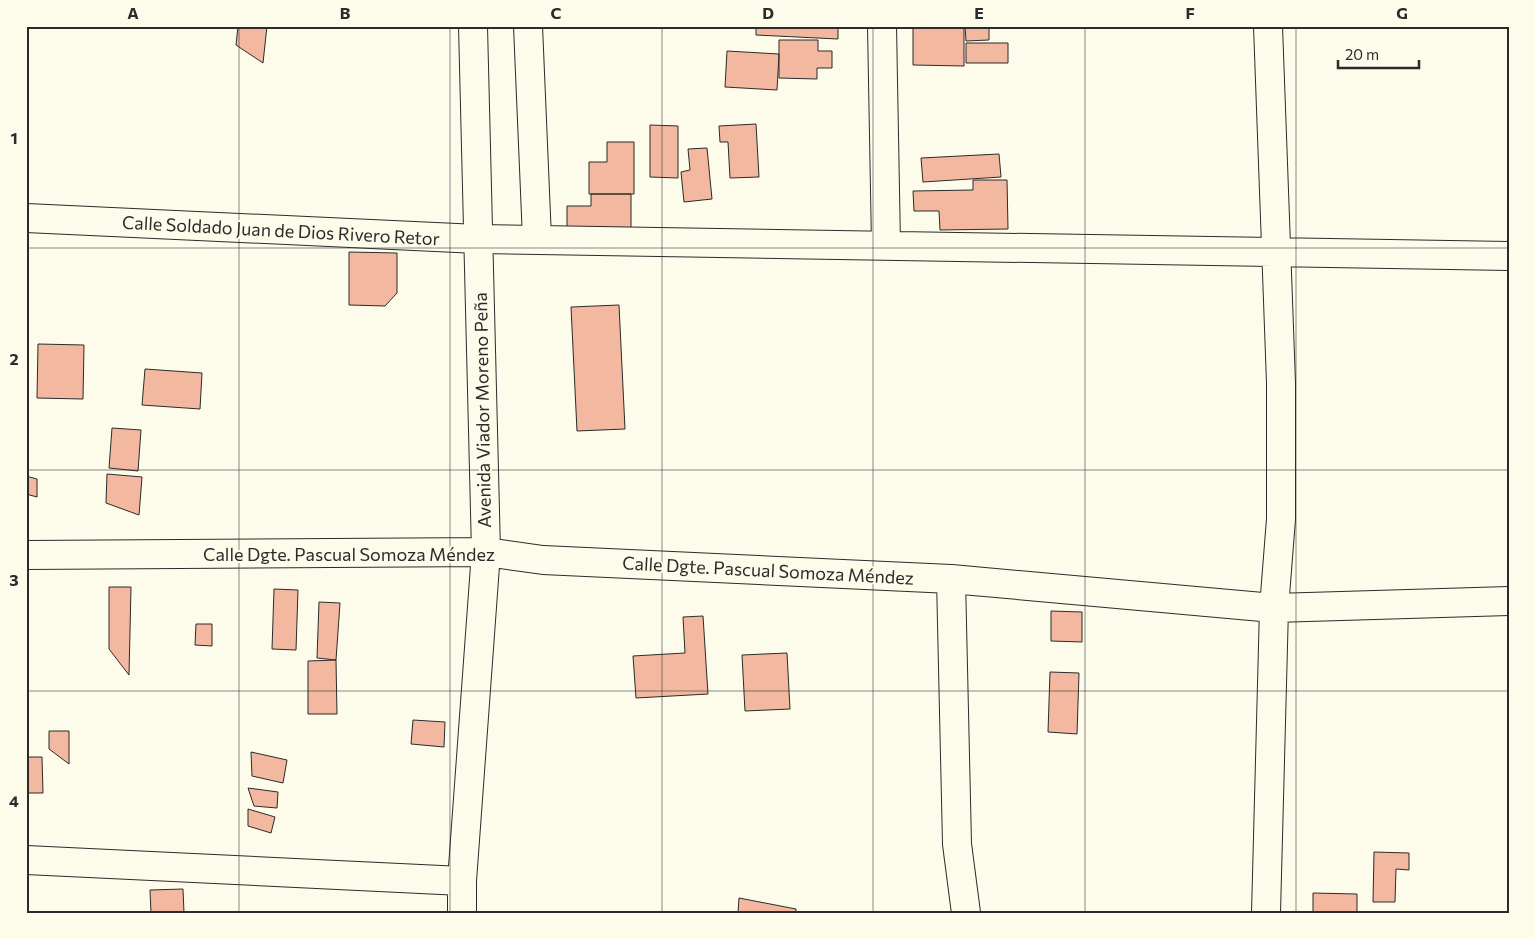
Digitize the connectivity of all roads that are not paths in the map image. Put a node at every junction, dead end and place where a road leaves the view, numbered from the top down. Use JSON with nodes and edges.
{"nodes":[{"id":1,"x":473,"y":26,"type":"edge"},
{"id":2,"x":528,"y":26,"type":"edge"},
{"id":3,"x":882,"y":26,"type":"edge"},
{"id":4,"x":1268,"y":26,"type":"edge"},
{"id":5,"x":26,"y":218,"type":"edge"},
{"id":6,"x":478,"y":238,"type":"junction"},
{"id":7,"x":536,"y":239,"type":"junction"},
{"id":8,"x":886,"y":245,"type":"junction"},
{"id":9,"x":1276,"y":252,"type":"junction"},
{"id":10,"x":1509,"y":256,"type":"edge"},
{"id":11,"x":486,"y":552,"type":"junction"},
{"id":12,"x":26,"y":555,"type":"edge"},
{"id":13,"x":951,"y":579,"type":"junction"},
{"id":14,"x":1509,"y":601,"type":"edge"},
{"id":15,"x":1274,"y":608,"type":"junction"},
{"id":16,"x":26,"y":860,"type":"edge"},
{"id":17,"x":462,"y":881,"type":"junction"},
{"id":18,"x":462,"y":913,"type":"edge"},
{"id":19,"x":966,"y":913,"type":"edge"},
{"id":20,"x":1266,"y":913,"type":"edge"}],
"edges":[{"from":1,"to":6,"type":"street","name":"Avenida Viador Moreno Peña"},
{"from":2,"to":7,"type":"street"},
{"from":3,"to":8,"type":"street"},
{"from":4,"to":9,"type":"street"},
{"from":5,"to":6,"type":"street","name":"Calle Soldado Juan de Dios Rivero Retor"},
{"from":6,"to":7,"type":"street","name":"Calle Soldado Juan de Dios Rivero Retor"},
{"from":6,"to":11,"type":"street","name":"Avenida Viador Moreno Peña"},
{"from":7,"to":8,"type":"street","name":"Calle Soldado Juan de Dios Rivero Retor"},
{"from":8,"to":9,"type":"street","name":"Calle Soldado Juan de Dios Rivero Retor"},
{"from":9,"to":10,"type":"street","name":"Calle Soldado Juan de Dios Rivero Retor"},
{"from":9,"to":15,"type":"street"},
{"from":11,"to":12,"type":"street","name":"Calle Dgte. Pascual Somoza Méndez"},
{"from":11,"to":13,"type":"street","name":"Calle Dgte. Pascual Somoza Méndez"},
{"from":11,"to":17,"type":"street","name":"Avenida Viador Moreno Peña"},
{"from":13,"to":15,"type":"street","name":"Calle Dgte. Pascual Somoza Méndez"},
{"from":13,"to":19,"type":"street"},
{"from":14,"to":15,"type":"street","name":"Calle Dgte. Pascual Somoza Méndez"},
{"from":15,"to":20,"type":"street"},
{"from":16,"to":17,"type":"street"},
{"from":17,"to":18,"type":"street","name":"Avenida Viador Moreno Peña"}]}
